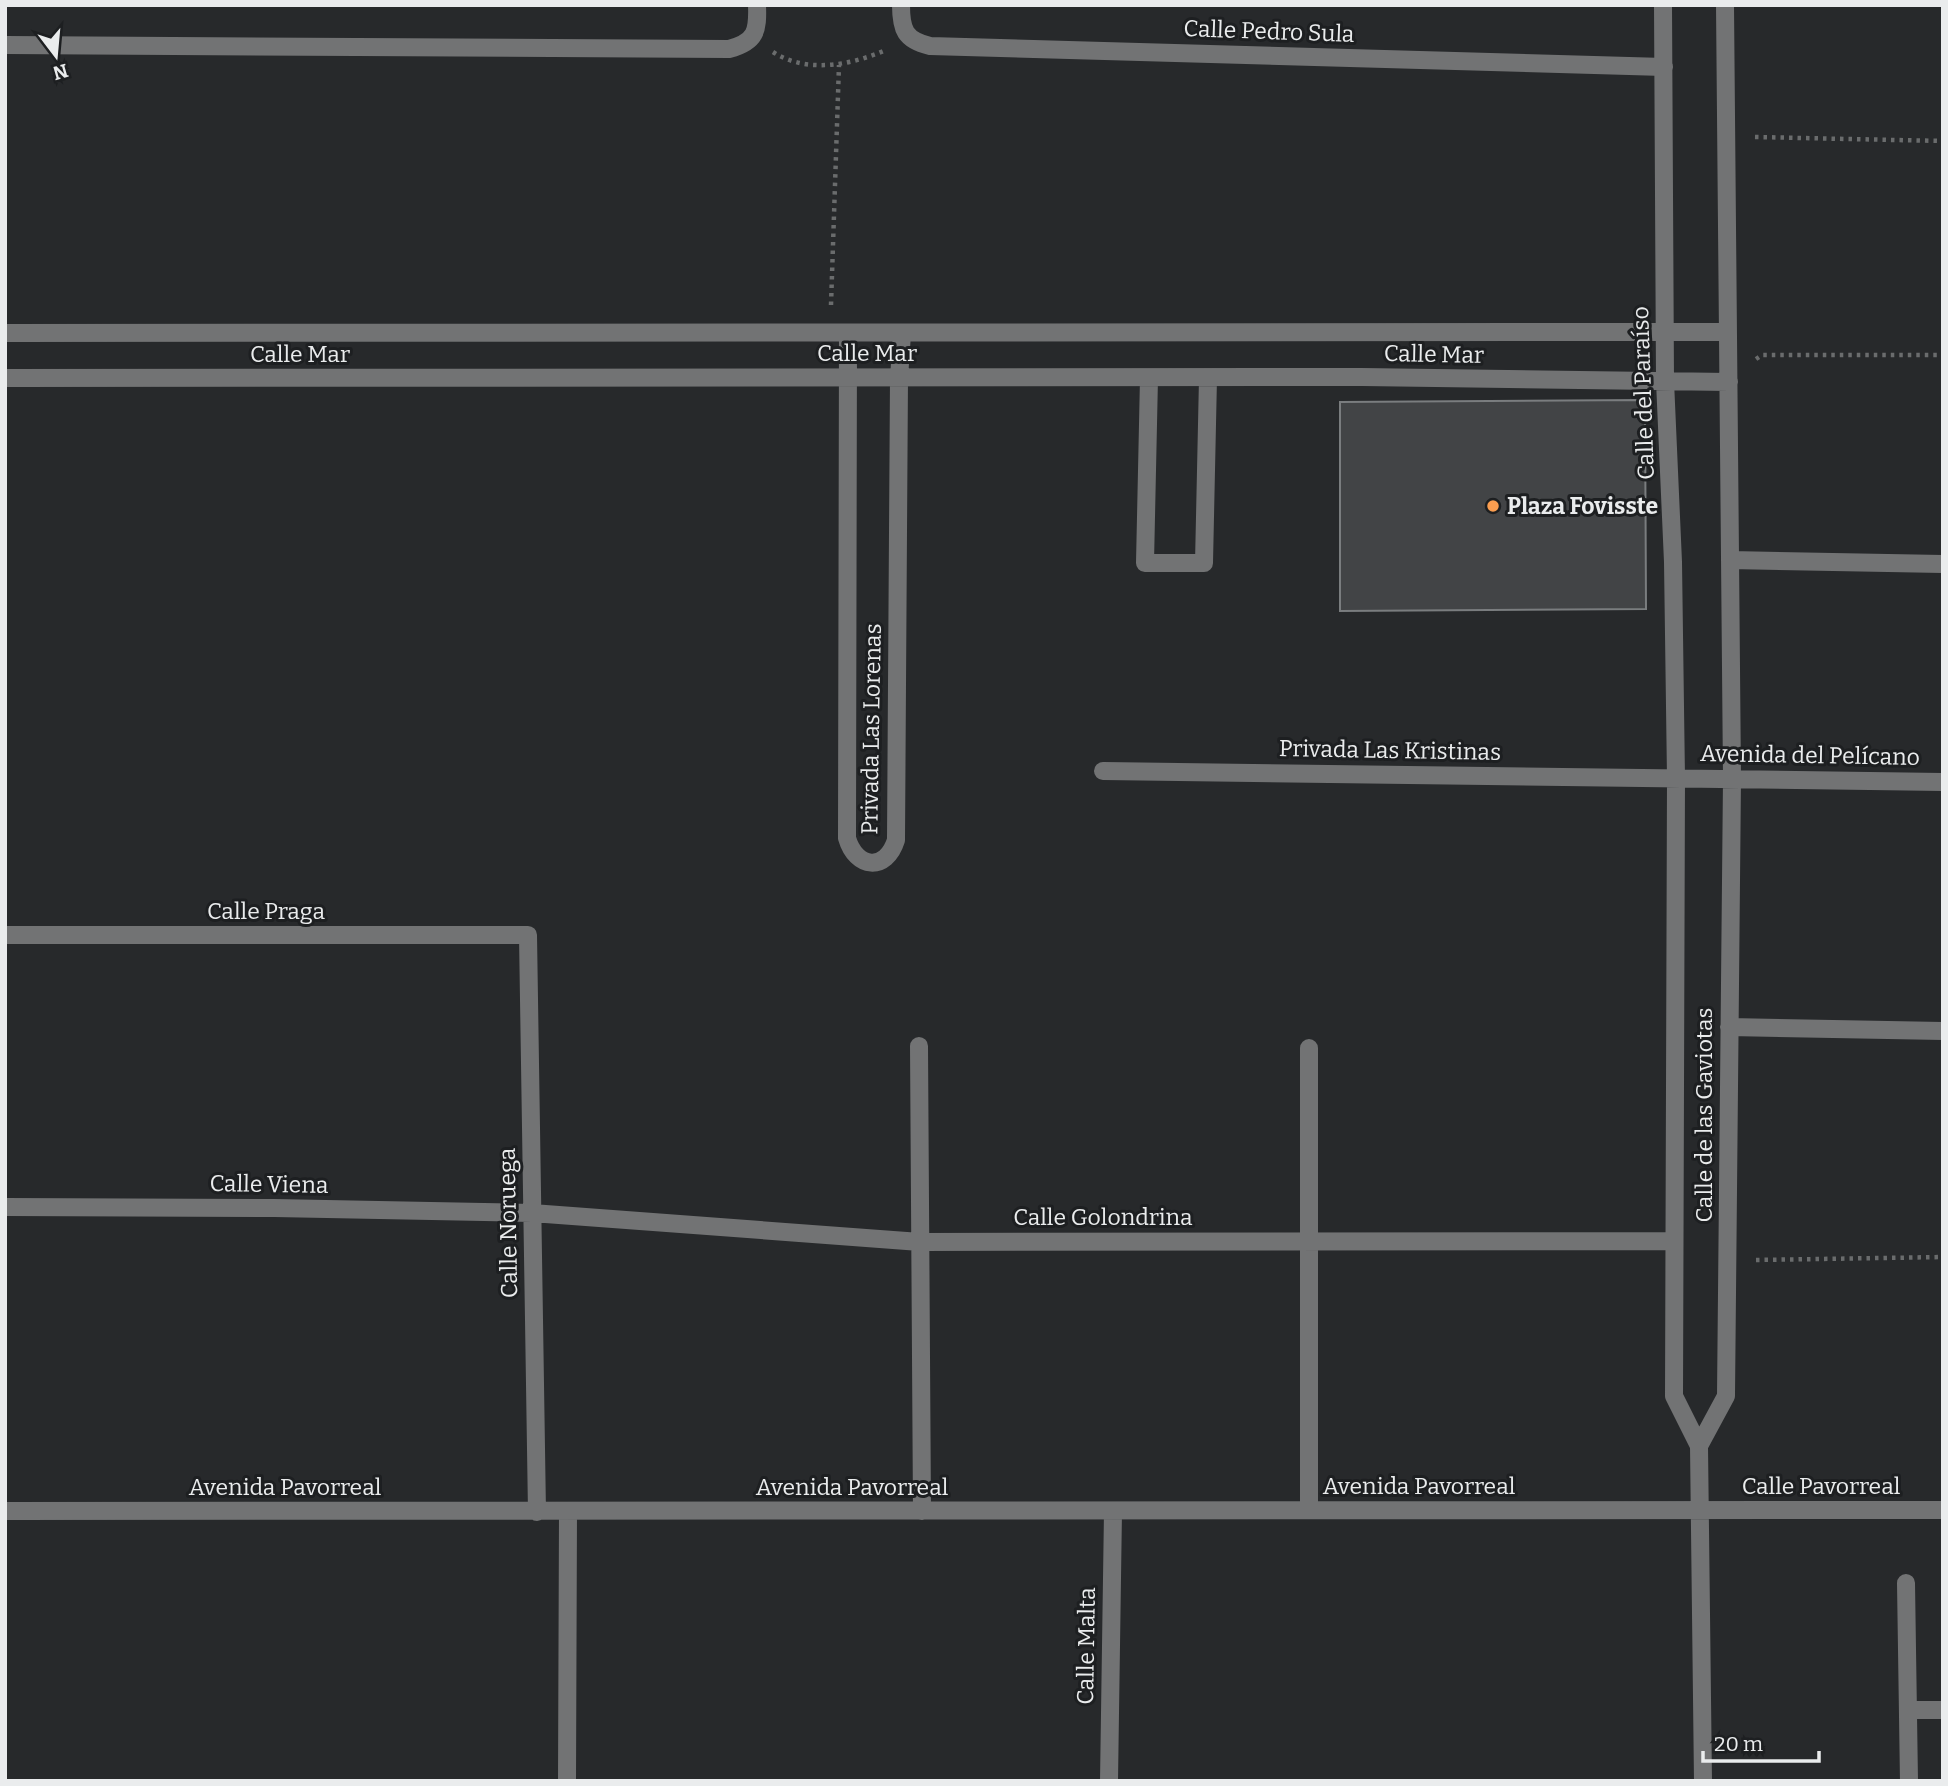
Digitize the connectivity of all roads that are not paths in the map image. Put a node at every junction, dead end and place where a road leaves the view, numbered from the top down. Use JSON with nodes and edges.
{"nodes":[{"id":1,"x":757,"y":5,"type":"edge"},
{"id":2,"x":901,"y":5,"type":"edge"},
{"id":3,"x":1663,"y":5,"type":"edge"},
{"id":4,"x":1725,"y":5,"type":"edge"},
{"id":5,"x":5,"y":46,"type":"edge"},
{"id":6,"x":1664,"y":67,"type":"junction"},
{"id":7,"x":1728,"y":332,"type":"junction"},
{"id":8,"x":5,"y":333,"type":"edge"},
{"id":9,"x":839,"y":333,"type":"junction"},
{"id":10,"x":1664,"y":333,"type":"junction"},
{"id":11,"x":902,"y":334,"type":"junction"},
{"id":12,"x":5,"y":378,"type":"edge"},
{"id":13,"x":847,"y":378,"type":"junction"},
{"id":14,"x":899,"y":378,"type":"junction"},
{"id":15,"x":1149,"y":378,"type":"junction"},
{"id":16,"x":1208,"y":378,"type":"junction"},
{"id":17,"x":1665,"y":381,"type":"junction"},
{"id":18,"x":1729,"y":382,"type":"junction"},
{"id":19,"x":1730,"y":560,"type":"junction"},
{"id":20,"x":1943,"y":564,"type":"edge"},
{"id":21,"x":1103,"y":771,"type":"dead end"},
{"id":22,"x":1676,"y":778,"type":"junction"},
{"id":23,"x":1732,"y":778,"type":"junction"},
{"id":24,"x":1943,"y":782,"type":"edge"},
{"id":25,"x":5,"y":935,"type":"edge"},
{"id":26,"x":528,"y":935,"type":"joint"},
{"id":27,"x":1729,"y":1027,"type":"junction"},
{"id":28,"x":1943,"y":1031,"type":"edge"},
{"id":29,"x":919,"y":1046,"type":"dead end"},
{"id":30,"x":1309,"y":1048,"type":"dead end"},
{"id":31,"x":5,"y":1207,"type":"edge"},
{"id":32,"x":532,"y":1213,"type":"junction"},
{"id":33,"x":1309,"y":1241,"type":"junction"},
{"id":34,"x":1674,"y":1241,"type":"junction"},
{"id":35,"x":920,"y":1242,"type":"junction"},
{"id":36,"x":1699,"y":1446,"type":"junction"},
{"id":37,"x":1309,"y":1510,"type":"junction"},
{"id":38,"x":1699,"y":1510,"type":"junction"},
{"id":39,"x":1943,"y":1510,"type":"edge"},
{"id":40,"x":5,"y":1511,"type":"edge"},
{"id":41,"x":537,"y":1511,"type":"junction"},
{"id":42,"x":922,"y":1511,"type":"junction"},
{"id":43,"x":1113,"y":1511,"type":"junction"},
{"id":44,"x":568,"y":1512,"type":"junction"},
{"id":45,"x":1906,"y":1583,"type":"dead end"},
{"id":46,"x":1909,"y":1710,"type":"junction"},
{"id":47,"x":1943,"y":1710,"type":"edge"},
{"id":48,"x":568,"y":1781,"type":"edge"},
{"id":49,"x":1109,"y":1781,"type":"edge"},
{"id":50,"x":1703,"y":1781,"type":"edge"},
{"id":51,"x":1909,"y":1781,"type":"edge"}],
"edges":[{"from":1,"to":5,"type":"street"},
{"from":2,"to":6,"type":"street","name":"Calle Pedro Sula"},
{"from":3,"to":6,"type":"street","name":"Calle del Paraíso"},
{"from":4,"to":7,"type":"street"},
{"from":6,"to":10,"type":"street","name":"Calle del Paraíso"},
{"from":7,"to":10,"type":"street","name":"Calle Mar"},
{"from":7,"to":18,"type":"street"},
{"from":8,"to":9,"type":"street","name":"Calle Mar"},
{"from":9,"to":11,"type":"street","name":"Calle Mar"},
{"from":9,"to":13,"type":"street","name":"Privada Las Lorenas"},
{"from":10,"to":11,"type":"street","name":"Calle Mar"},
{"from":10,"to":17,"type":"street","name":"Calle del Paraíso"},
{"from":11,"to":14,"type":"street","name":"Privada Las Lorenas"},
{"from":12,"to":13,"type":"street","name":"Calle Mar"},
{"from":13,"to":14,"type":"street","name":"Calle Mar"},
{"from":13,"to":14,"type":"street","name":"Privada Las Lorenas"},
{"from":14,"to":15,"type":"street","name":"Calle Mar"},
{"from":15,"to":16,"type":"street","name":"Calle Mar"},
{"from":15,"to":16,"type":"street"},
{"from":16,"to":17,"type":"street","name":"Calle Mar"},
{"from":17,"to":18,"type":"street","name":"Calle Mar"},
{"from":17,"to":22,"type":"street","name":"Calle del Paraíso"},
{"from":18,"to":19,"type":"street"},
{"from":19,"to":20,"type":"street"},
{"from":19,"to":23,"type":"street"},
{"from":21,"to":22,"type":"street","name":"Privada Las Kristinas"},
{"from":22,"to":23,"type":"street","name":"Avenida del Pelícano"},
{"from":22,"to":34,"type":"street","name":"Calle de las Gaviotas"},
{"from":23,"to":24,"type":"street","name":"Avenida del Pelícano"},
{"from":23,"to":27,"type":"street","name":"Calle de las Gaviotas"},
{"from":25,"to":26,"type":"street","name":"Calle Praga"},
{"from":26,"to":32,"type":"street","name":"Calle Noruega"},
{"from":27,"to":28,"type":"street"},
{"from":27,"to":36,"type":"street","name":"Calle de las Gaviotas"},
{"from":29,"to":35,"type":"street"},
{"from":30,"to":33,"type":"street"},
{"from":31,"to":32,"type":"street","name":"Calle Viena"},
{"from":32,"to":35,"type":"street","name":"Calle Golondrina"},
{"from":32,"to":41,"type":"street","name":"Calle Noruega"},
{"from":33,"to":34,"type":"street","name":"Calle Golondrina"},
{"from":33,"to":35,"type":"street","name":"Calle Golondrina"},
{"from":33,"to":37,"type":"street"},
{"from":34,"to":36,"type":"street","name":"Calle de las Gaviotas"},
{"from":35,"to":42,"type":"street"},
{"from":36,"to":38,"type":"street","name":"Calle de las Gaviotas"},
{"from":37,"to":38,"type":"street","name":"Avenida Pavorreal"},
{"from":37,"to":43,"type":"street","name":"Avenida Pavorreal"},
{"from":38,"to":39,"type":"street","name":"Calle Pavorreal"},
{"from":38,"to":50,"type":"street","name":"Calle de las Gaviotas"},
{"from":40,"to":41,"type":"street","name":"Avenida Pavorreal"},
{"from":41,"to":44,"type":"street","name":"Avenida Pavorreal"},
{"from":42,"to":43,"type":"street","name":"Avenida Pavorreal"},
{"from":42,"to":44,"type":"street","name":"Avenida Pavorreal"},
{"from":43,"to":49,"type":"street","name":"Calle Malta"},
{"from":44,"to":48,"type":"street"},
{"from":45,"to":46,"type":"street"},
{"from":46,"to":47,"type":"street"},
{"from":46,"to":51,"type":"street"}]}
